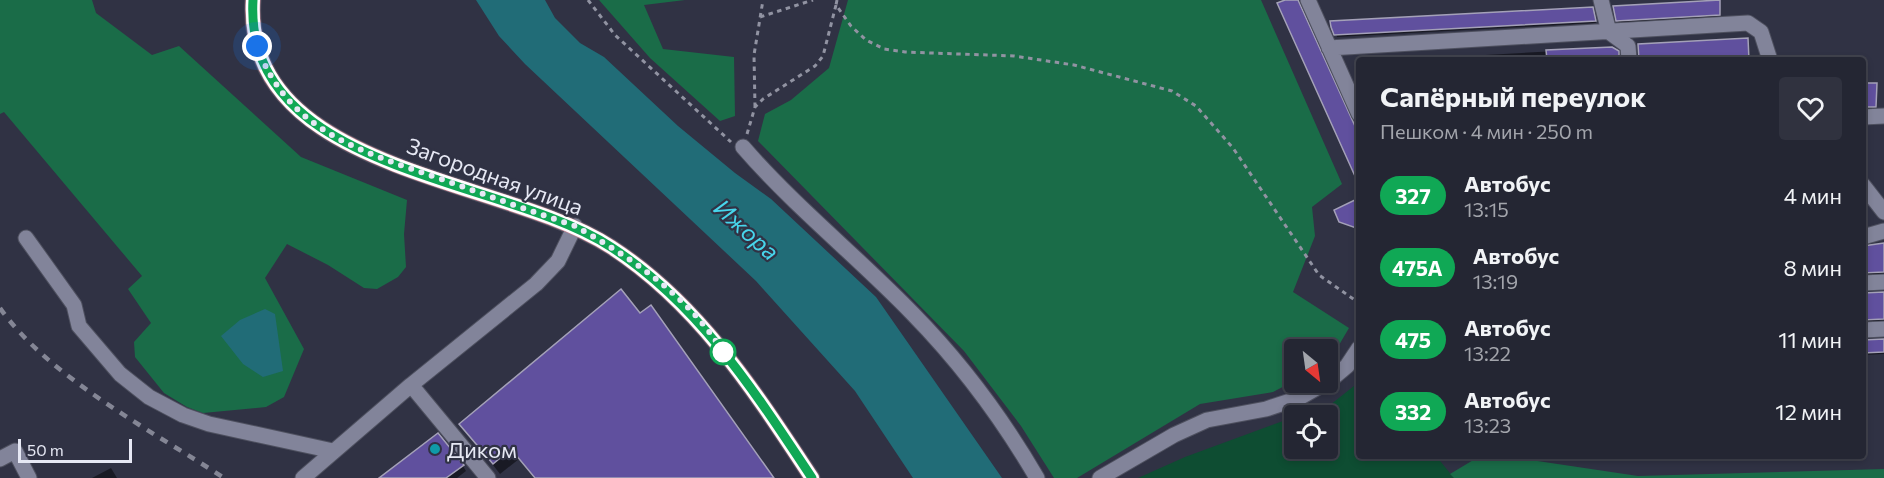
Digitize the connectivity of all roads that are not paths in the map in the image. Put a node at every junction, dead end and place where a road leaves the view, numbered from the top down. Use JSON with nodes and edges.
{"nodes":[{"id":1,"x":253,"y":0,"type":"edge"},
{"id":2,"x":1308,"y":0,"type":"edge"},
{"id":3,"x":1601,"y":0,"type":"edge"},
{"id":4,"x":1609,"y":32,"type":"junction"},
{"id":5,"x":1329,"y":48,"type":"junction"},
{"id":6,"x":1629,"y":57,"type":"edge"},
{"id":7,"x":1769,"y":57,"type":"edge"},
{"id":8,"x":1356,"y":104,"type":"edge"},
{"id":9,"x":1884,"y":116,"type":"edge"},
{"id":10,"x":1866,"y":117,"type":"edge"},
{"id":11,"x":743,"y":147,"type":"road end"},
{"id":12,"x":1866,"y":189,"type":"edge"},
{"id":13,"x":1884,"y":212,"type":"edge"},
{"id":14,"x":575,"y":226,"type":"junction"},
{"id":15,"x":1884,"y":231,"type":"edge"},
{"id":16,"x":1866,"y":236,"type":"edge"},
{"id":17,"x":26,"y":238,"type":"dead end"},
{"id":18,"x":1884,"y":282,"type":"edge"},
{"id":19,"x":1866,"y":283,"type":"edge"},
{"id":20,"x":1884,"y":329,"type":"edge"},
{"id":21,"x":1866,"y":330,"type":"edge"},
{"id":22,"x":1356,"y":352,"type":"edge"},
{"id":23,"x":1338,"y":373,"type":"edge"},
{"id":24,"x":411,"y":385,"type":"junction"},
{"id":25,"x":1308,"y":393,"type":"edge"},
{"id":26,"x":333,"y":451,"type":"junction"},
{"id":27,"x":0,"y":459,"type":"edge"},
{"id":28,"x":29,"y":478,"type":"edge"},
{"id":29,"x":303,"y":478,"type":"edge"},
{"id":30,"x":488,"y":478,"type":"edge"},
{"id":31,"x":812,"y":478,"type":"edge"},
{"id":32,"x":1037,"y":478,"type":"edge"},
{"id":33,"x":1100,"y":478,"type":"edge"}],
"edges":[{"from":1,"to":14,"type":"main road","name":"Загородная улица"},
{"from":2,"to":5,"type":"street"},
{"from":3,"to":4,"type":"street"},
{"from":4,"to":5,"type":"street"},
{"from":4,"to":6,"type":"street"},
{"from":4,"to":7,"type":"street"},
{"from":5,"to":8,"type":"street"},
{"from":9,"to":10,"type":"street"},
{"from":11,"to":32,"type":"street"},
{"from":12,"to":13,"type":"street"},
{"from":14,"to":24,"type":"street"},
{"from":14,"to":31,"type":"main road","name":"Загородная улица"},
{"from":15,"to":16,"type":"street"},
{"from":17,"to":26,"type":"street"},
{"from":18,"to":19,"type":"street"},
{"from":20,"to":21,"type":"street"},
{"from":22,"to":23,"type":"street"},
{"from":24,"to":26,"type":"street"},
{"from":24,"to":30,"type":"street"},
{"from":25,"to":33,"type":"street"},
{"from":26,"to":29,"type":"street"},
{"from":27,"to":28,"type":"street"}]}
